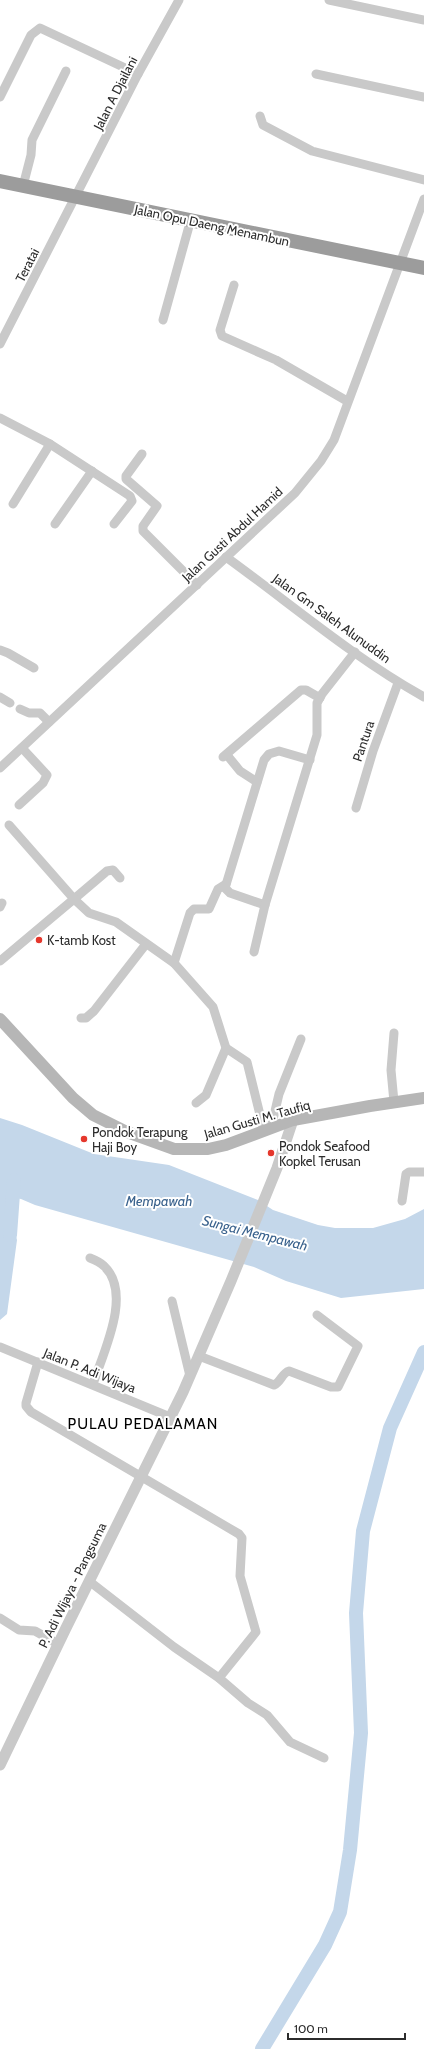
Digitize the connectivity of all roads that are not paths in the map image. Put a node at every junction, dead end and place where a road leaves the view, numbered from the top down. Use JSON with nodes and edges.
{"nodes":[{"id":1,"x":179,"y":0,"type":"edge"},
{"id":2,"x":328,"y":0,"type":"edge"},
{"id":3,"x":424,"y":20,"type":"edge"},
{"id":4,"x":66,"y":71,"type":"dead end"},
{"id":5,"x":138,"y":74,"type":"junction"},
{"id":6,"x":316,"y":74,"type":"dead end"},
{"id":7,"x":0,"y":97,"type":"edge"},
{"id":8,"x":424,"y":97,"type":"edge"},
{"id":9,"x":260,"y":116,"type":"dead end"},
{"id":10,"x":424,"y":180,"type":"edge"},
{"id":11,"x":0,"y":181,"type":"edge"},
{"id":12,"x":23,"y":186,"type":"junction"},
{"id":13,"x":76,"y":198,"type":"junction"},
{"id":14,"x":424,"y":199,"type":"edge"},
{"id":15,"x":191,"y":219,"type":"junction"},
{"id":16,"x":399,"y":262,"type":"junction"},
{"id":17,"x":424,"y":268,"type":"edge"},
{"id":18,"x":234,"y":285,"type":"dead end"},
{"id":19,"x":163,"y":320,"type":"dead end"},
{"id":20,"x":0,"y":344,"type":"edge"},
{"id":21,"x":347,"y":401,"type":"junction"},
{"id":22,"x":0,"y":418,"type":"edge"},
{"id":23,"x":50,"y":444,"type":"junction"},
{"id":24,"x":142,"y":454,"type":"dead end"},
{"id":25,"x":92,"y":471,"type":"junction"},
{"id":26,"x":13,"y":504,"type":"dead end"},
{"id":27,"x":55,"y":524,"type":"dead end"},
{"id":28,"x":114,"y":524,"type":"dead end"},
{"id":29,"x":226,"y":557,"type":"junction"},
{"id":30,"x":197,"y":585,"type":"junction"},
{"id":31,"x":0,"y":650,"type":"edge"},
{"id":32,"x":355,"y":652,"type":"junction"},
{"id":33,"x":34,"y":668,"type":"dead end"},
{"id":34,"x":398,"y":682,"type":"junction"},
{"id":35,"x":0,"y":697,"type":"edge"},
{"id":36,"x":424,"y":697,"type":"edge"},
{"id":37,"x":320,"y":698,"type":"junction"},
{"id":38,"x":10,"y":703,"type":"dead end"},
{"id":39,"x":20,"y":709,"type":"dead end"},
{"id":40,"x":49,"y":722,"type":"junction"},
{"id":41,"x":22,"y":748,"type":"junction"},
{"id":42,"x":310,"y":760,"type":"junction"},
{"id":43,"x":0,"y":768,"type":"edge"},
{"id":44,"x":257,"y":782,"type":"junction"},
{"id":45,"x":19,"y":805,"type":"dead end"},
{"id":46,"x":356,"y":808,"type":"dead end"},
{"id":47,"x":9,"y":825,"type":"dead end"},
{"id":48,"x":120,"y":878,"type":"dead end"},
{"id":49,"x":226,"y":884,"type":"junction"},
{"id":50,"x":74,"y":899,"type":"junction"},
{"id":51,"x":265,"y":905,"type":"junction"},
{"id":52,"x":146,"y":944,"type":"junction"},
{"id":53,"x":254,"y":952,"type":"dead end"},
{"id":54,"x":0,"y":961,"type":"edge"},
{"id":55,"x":174,"y":963,"type":"junction"},
{"id":56,"x":81,"y":1018,"type":"dead end"},
{"id":57,"x":0,"y":1019,"type":"edge"},
{"id":58,"x":394,"y":1033,"type":"dead end"},
{"id":59,"x":301,"y":1039,"type":"dead end"},
{"id":60,"x":226,"y":1048,"type":"junction"},
{"id":61,"x":424,"y":1098,"type":"edge"},
{"id":62,"x":394,"y":1102,"type":"junction"},
{"id":63,"x":196,"y":1104,"type":"dead end"},
{"id":64,"x":293,"y":1120,"type":"junction"},
{"id":65,"x":267,"y":1130,"type":"junction"},
{"id":66,"x":424,"y":1172,"type":"edge"},
{"id":67,"x":402,"y":1201,"type":"dead end"},
{"id":68,"x":90,"y":1258,"type":"dead end"},
{"id":69,"x":172,"y":1301,"type":"dead end"},
{"id":70,"x":317,"y":1315,"type":"dead end"},
{"id":71,"x":0,"y":1347,"type":"edge"},
{"id":72,"x":199,"y":1356,"type":"junction"},
{"id":73,"x":38,"y":1362,"type":"junction"},
{"id":74,"x":190,"y":1376,"type":"junction"},
{"id":75,"x":93,"y":1384,"type":"junction"},
{"id":76,"x":170,"y":1417,"type":"junction"},
{"id":77,"x":141,"y":1478,"type":"junction"},
{"id":78,"x":89,"y":1581,"type":"junction"},
{"id":79,"x":0,"y":1618,"type":"edge"},
{"id":80,"x":58,"y":1644,"type":"junction"},
{"id":81,"x":219,"y":1678,"type":"junction"},
{"id":82,"x":324,"y":1758,"type":"dead end"},
{"id":83,"x":0,"y":1765,"type":"edge"}],
"edges":[{"from":1,"to":5,"type":"street","name":"Jalan A Djailani"},
{"from":2,"to":3,"type":"street"},
{"from":4,"to":12,"type":"street"},
{"from":5,"to":7,"type":"street"},
{"from":5,"to":13,"type":"street","name":"Jalan A Djailani"},
{"from":6,"to":8,"type":"street"},
{"from":9,"to":10,"type":"street"},
{"from":11,"to":12,"type":"highway","name":"Jalan Opu Daeng Menambun"},
{"from":12,"to":13,"type":"highway","name":"Jalan Opu Daeng Menambun"},
{"from":13,"to":15,"type":"highway","name":"Jalan Opu Daeng Menambun"},
{"from":13,"to":20,"type":"street","name":"Teratai"},
{"from":14,"to":16,"type":"street","name":"Jalan Gusti Abdul Hamid"},
{"from":15,"to":16,"type":"highway","name":"Jalan Opu Daeng Menambun"},
{"from":15,"to":19,"type":"street"},
{"from":16,"to":17,"type":"highway","name":"Jalan Opu Daeng Menambun"},
{"from":16,"to":21,"type":"street","name":"Jalan Gusti Abdul Hamid"},
{"from":18,"to":21,"type":"street"},
{"from":21,"to":29,"type":"street","name":"Jalan Gusti Abdul Hamid"},
{"from":22,"to":23,"type":"street"},
{"from":23,"to":25,"type":"street"},
{"from":23,"to":26,"type":"street"},
{"from":24,"to":30,"type":"street"},
{"from":25,"to":27,"type":"street"},
{"from":25,"to":28,"type":"street"},
{"from":29,"to":30,"type":"street","name":"Jalan Gusti Abdul Hamid"},
{"from":29,"to":32,"type":"street","name":"Jalan Gm Saleh Alunuddin"},
{"from":30,"to":40,"type":"street","name":"Jalan Gusti Abdul Hamid"},
{"from":31,"to":33,"type":"street"},
{"from":32,"to":34,"type":"street","name":"Jalan Gm Saleh Alunuddin"},
{"from":32,"to":37,"type":"street"},
{"from":34,"to":36,"type":"street","name":"Jalan Gm Saleh Alunuddin"},
{"from":34,"to":46,"type":"street","name":"Pantura"},
{"from":35,"to":38,"type":"street"},
{"from":37,"to":42,"type":"street"},
{"from":37,"to":44,"type":"street"},
{"from":39,"to":40,"type":"street"},
{"from":40,"to":41,"type":"street","name":"Jalan Gusti Abdul Hamid"},
{"from":41,"to":43,"type":"street","name":"Jalan Gusti Abdul Hamid"},
{"from":41,"to":45,"type":"street"},
{"from":42,"to":44,"type":"street"},
{"from":42,"to":51,"type":"street"},
{"from":44,"to":49,"type":"street"},
{"from":47,"to":50,"type":"street"},
{"from":48,"to":50,"type":"street"},
{"from":49,"to":51,"type":"street"},
{"from":49,"to":55,"type":"street"},
{"from":50,"to":52,"type":"street"},
{"from":50,"to":54,"type":"street"},
{"from":51,"to":53,"type":"street"},
{"from":52,"to":55,"type":"street"},
{"from":52,"to":56,"type":"street"},
{"from":55,"to":60,"type":"street"},
{"from":57,"to":65,"type":"main road","name":"Jalan Gusti M. Taufiq"},
{"from":58,"to":62,"type":"street"},
{"from":59,"to":65,"type":"street"},
{"from":60,"to":63,"type":"street"},
{"from":60,"to":65,"type":"street"},
{"from":61,"to":62,"type":"main road","name":"Jalan Gusti M. Taufiq"},
{"from":62,"to":64,"type":"main road","name":"Jalan Gusti M. Taufiq"},
{"from":64,"to":65,"type":"main road","name":"Jalan Gusti M. Taufiq"},
{"from":64,"to":72,"type":"street","name":"P. Adi Wijaya - Pangsuma"},
{"from":66,"to":67,"type":"street"},
{"from":68,"to":75,"type":"street"},
{"from":69,"to":74,"type":"street"},
{"from":70,"to":72,"type":"street"},
{"from":71,"to":73,"type":"street","name":"Jalan P. Adi Wijaya"},
{"from":72,"to":74,"type":"street","name":"P. Adi Wijaya - Pangsuma"},
{"from":73,"to":75,"type":"street","name":"Jalan P. Adi Wijaya"},
{"from":73,"to":77,"type":"street"},
{"from":74,"to":76,"type":"street","name":"P. Adi Wijaya - Pangsuma"},
{"from":75,"to":76,"type":"street","name":"Jalan P. Adi Wijaya"},
{"from":76,"to":77,"type":"street","name":"P. Adi Wijaya - Pangsuma"},
{"from":77,"to":78,"type":"street","name":"P. Adi Wijaya - Pangsuma"},
{"from":77,"to":81,"type":"street"},
{"from":78,"to":80,"type":"street","name":"P. Adi Wijaya - Pangsuma"},
{"from":78,"to":81,"type":"street"},
{"from":79,"to":80,"type":"street"},
{"from":80,"to":83,"type":"street","name":"P. Adi Wijaya - Pangsuma"},
{"from":81,"to":82,"type":"street"}]}
